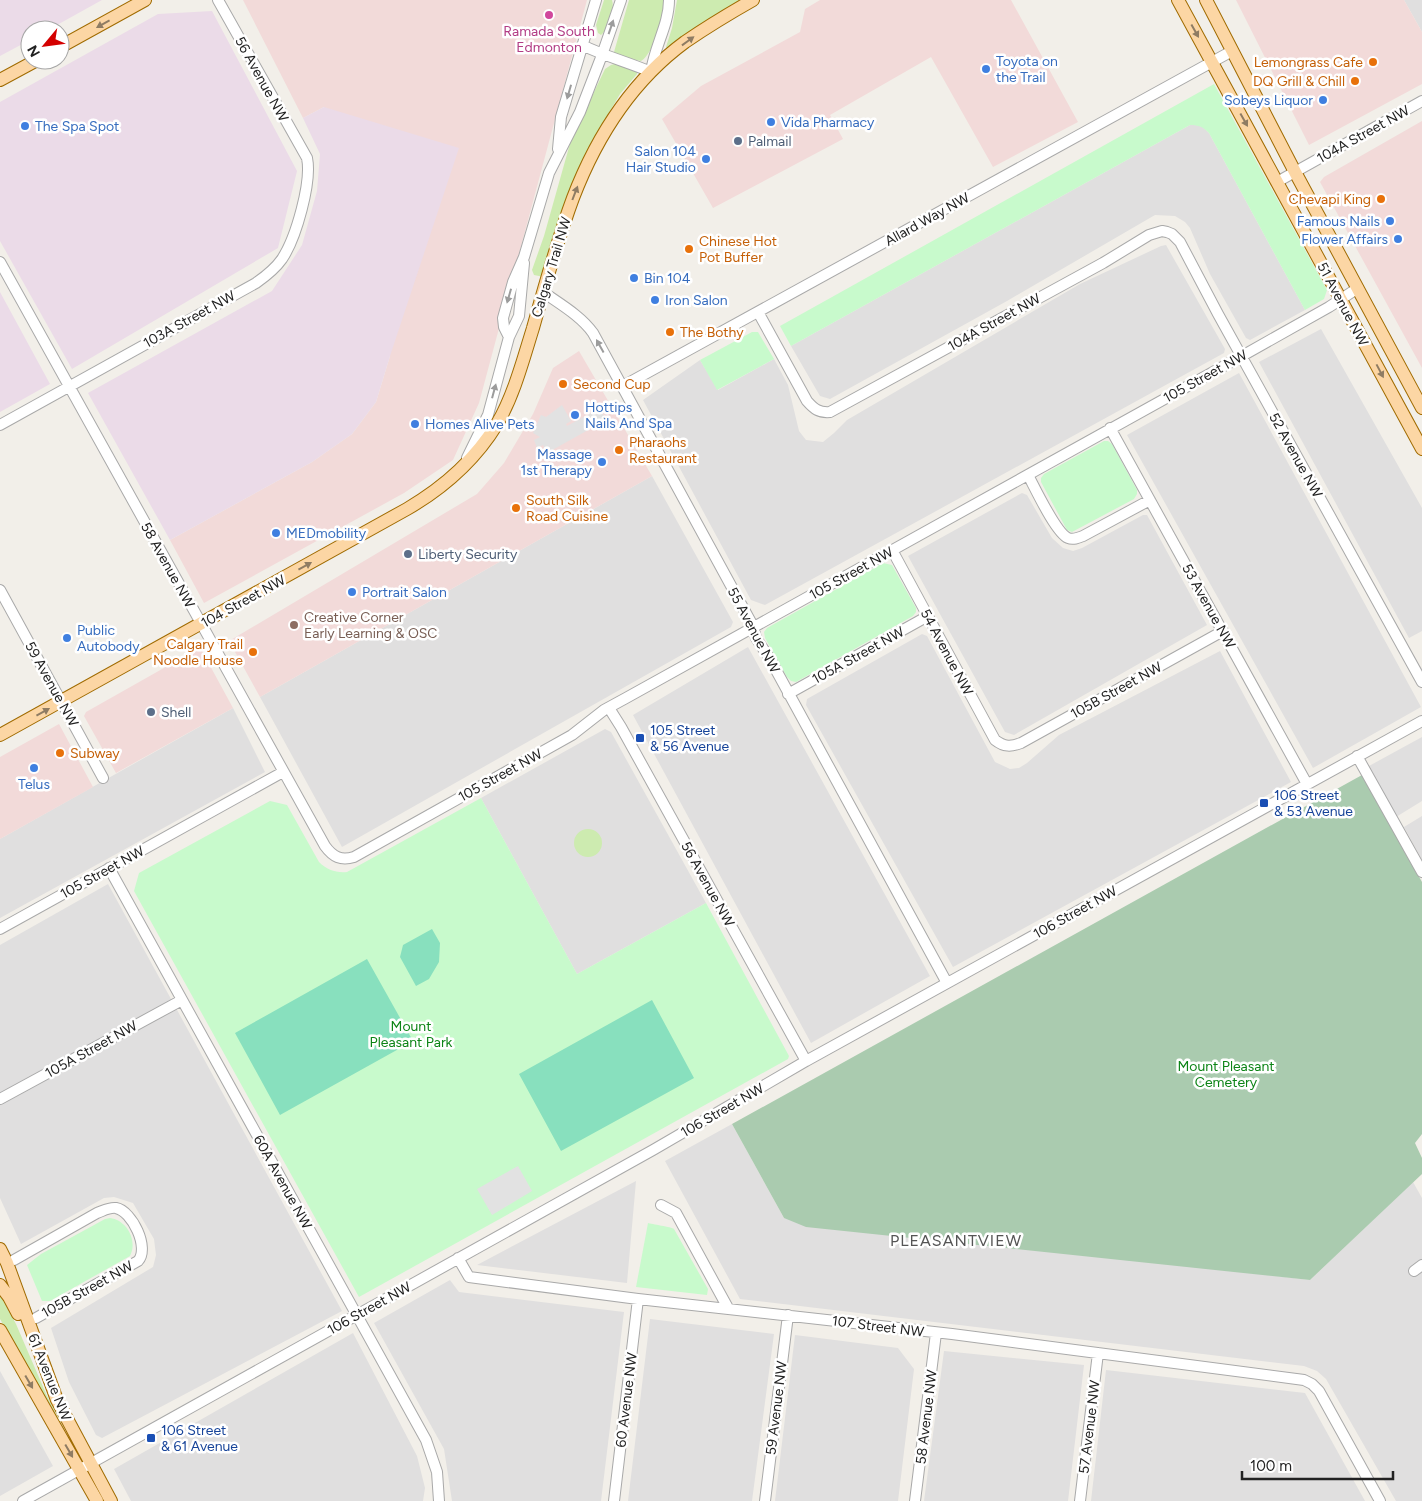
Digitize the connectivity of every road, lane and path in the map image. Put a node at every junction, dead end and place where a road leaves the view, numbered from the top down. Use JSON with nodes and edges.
{"nodes":[{"id":1,"x":145,"y":0,"type":"edge"},
{"id":2,"x":218,"y":0,"type":"edge"},
{"id":3,"x":596,"y":0,"type":"edge"},
{"id":4,"x":621,"y":0,"type":"edge"},
{"id":5,"x":669,"y":0,"type":"edge"},
{"id":6,"x":753,"y":0,"type":"edge"},
{"id":7,"x":1178,"y":0,"type":"edge"},
{"id":8,"x":1206,"y":0,"type":"edge"},
{"id":9,"x":70,"y":41,"type":"edge"},
{"id":10,"x":582,"y":45,"type":"junction"},
{"id":11,"x":1232,"y":51,"type":"junction"},
{"id":12,"x":602,"y":55,"type":"junction"},
{"id":13,"x":1212,"y":62,"type":"junction"},
{"id":14,"x":20,"y":69,"type":"edge"},
{"id":15,"x":651,"y":72,"type":"junction"},
{"id":16,"x":0,"y":80,"type":"edge"},
{"id":17,"x":1422,"y":101,"type":"edge"},
{"id":18,"x":558,"y":154,"type":"junction"},
{"id":19,"x":306,"y":158,"type":"joint"},
{"id":20,"x":1295,"y":172,"type":"junction"},
{"id":21,"x":1277,"y":182,"type":"junction"},
{"id":22,"x":1167,"y":232,"type":"joint"},
{"id":23,"x":524,"y":257,"type":"junction"},
{"id":24,"x":0,"y":262,"type":"edge"},
{"id":25,"x":1358,"y":288,"type":"junction"},
{"id":26,"x":543,"y":292,"type":"junction"},
{"id":27,"x":1340,"y":298,"type":"junction"},
{"id":28,"x":758,"y":312,"type":"junction"},
{"id":29,"x":509,"y":337,"type":"junction"},
{"id":30,"x":1242,"y":356,"type":"junction"},
{"id":31,"x":622,"y":386,"type":"junction"},
{"id":32,"x":69,"y":387,"type":"junction"},
{"id":33,"x":1422,"y":408,"type":"edge"},
{"id":34,"x":0,"y":425,"type":"edge"},
{"id":35,"x":1110,"y":428,"type":"junction"},
{"id":36,"x":1422,"y":450,"type":"edge"},
{"id":37,"x":459,"y":471,"type":"junction"},
{"id":38,"x":1028,"y":475,"type":"junction"},
{"id":39,"x":1150,"y":500,"type":"junction"},
{"id":40,"x":892,"y":550,"type":"junction"},
{"id":41,"x":0,"y":590,"type":"edge"},
{"id":42,"x":928,"y":616,"type":"junction"},
{"id":43,"x":201,"y":624,"type":"junction"},
{"id":44,"x":754,"y":626,"type":"junction"},
{"id":45,"x":1222,"y":631,"type":"junction"},
{"id":46,"x":1422,"y":682,"type":"edge"},
{"id":47,"x":788,"y":694,"type":"junction"},
{"id":48,"x":62,"y":702,"type":"junction"},
{"id":49,"x":609,"y":708,"type":"junction"},
{"id":50,"x":1422,"y":721,"type":"edge"},
{"id":51,"x":0,"y":735,"type":"edge"},
{"id":52,"x":1009,"y":747,"type":"joint"},
{"id":53,"x":1357,"y":756,"type":"junction"},
{"id":54,"x":283,"y":772,"type":"junction"},
{"id":55,"x":103,"y":778,"type":"dead end"},
{"id":56,"x":1307,"y":784,"type":"junction"},
{"id":57,"x":345,"y":859,"type":"joint"},
{"id":58,"x":109,"y":868,"type":"junction"},
{"id":59,"x":1422,"y":872,"type":"edge"},
{"id":60,"x":0,"y":929,"type":"edge"},
{"id":61,"x":948,"y":983,"type":"junction"},
{"id":62,"x":182,"y":1000,"type":"junction"},
{"id":63,"x":806,"y":1061,"type":"junction"},
{"id":64,"x":0,"y":1099,"type":"edge"},
{"id":65,"x":661,"y":1205,"type":"dead end"},
{"id":66,"x":0,"y":1249,"type":"edge"},
{"id":67,"x":458,"y":1258,"type":"junction"},
{"id":68,"x":14,"y":1260,"type":"dead end"},
{"id":69,"x":0,"y":1286,"type":"edge"},
{"id":70,"x":638,"y":1299,"type":"junction"},
{"id":71,"x":728,"y":1308,"type":"junction"},
{"id":72,"x":357,"y":1314,"type":"junction"},
{"id":73,"x":788,"y":1315,"type":"junction"},
{"id":74,"x":36,"y":1318,"type":"dead end"},
{"id":75,"x":0,"y":1330,"type":"edge"},
{"id":76,"x":936,"y":1333,"type":"junction"},
{"id":77,"x":0,"y":1338,"type":"edge"},
{"id":78,"x":1098,"y":1353,"type":"junction"},
{"id":79,"x":18,"y":1363,"type":"junction"},
{"id":80,"x":49,"y":1380,"type":"junction"},
{"id":81,"x":85,"y":1466,"type":"junction"},
{"id":82,"x":23,"y":1501,"type":"edge"},
{"id":83,"x":97,"y":1501,"type":"edge"},
{"id":84,"x":111,"y":1501,"type":"edge"},
{"id":85,"x":439,"y":1501,"type":"edge"},
{"id":86,"x":614,"y":1501,"type":"edge"},
{"id":87,"x":765,"y":1501,"type":"edge"},
{"id":88,"x":915,"y":1501,"type":"edge"},
{"id":89,"x":1080,"y":1501,"type":"edge"},
{"id":90,"x":1380,"y":1501,"type":"edge"}],
"edges":[{"from":1,"to":9,"type":"main road","one_way":true},
{"from":2,"to":19,"type":"street","name":"56 Avenue NW"},
{"from":3,"to":10,"type":"street","name":"Calgary Trail NW"},
{"from":12,"to":4,"type":"street","name":"Calgary Trail NW","one_way":true},
{"from":5,"to":15,"type":"street"},
{"from":15,"to":6,"type":"main road","name":"Calgary Trail NW","one_way":true},
{"from":7,"to":13,"type":"main road","name":"51 Avenue NW","one_way":true},
{"from":8,"to":11,"type":"main road","name":"51 Avenue NW"},
{"from":10,"to":12,"type":"street"},
{"from":10,"to":18,"type":"street","name":"Calgary Trail NW","one_way":true},
{"from":11,"to":13,"type":"street","name":"Allard Way NW"},
{"from":11,"to":20,"type":"main road","name":"51 Avenue NW"},
{"from":12,"to":15,"type":"street"},
{"from":12,"to":18,"type":"street","name":"Calgary Trail NW"},
{"from":13,"to":21,"type":"main road","name":"51 Avenue NW","one_way":true},
{"from":13,"to":28,"type":"street","name":"Allard Way NW"},
{"from":14,"to":16,"type":"main road"},
{"from":26,"to":15,"type":"main road","name":"Calgary Trail NW","one_way":true},
{"from":17,"to":20,"type":"street","name":"104A Street NW"},
{"from":18,"to":23,"type":"street","name":"Calgary Trail NW"},
{"from":19,"to":32,"type":"street","name":"103A Street NW"},
{"from":20,"to":21,"type":"street","name":"104A Street NW"},
{"from":20,"to":25,"type":"main road","name":"51 Avenue NW"},
{"from":21,"to":27,"type":"main road","name":"51 Avenue NW"},
{"from":22,"to":28,"type":"street","name":"104A Street NW"},
{"from":22,"to":30,"type":"street","name":"52 Avenue NW"},
{"from":23,"to":29,"type":"street","name":"Calgary Trail NW"},
{"from":23,"to":29,"type":"street","name":"Calgary Trail NW","one_way":true},
{"from":24,"to":32,"type":"street","name":"58 Avenue NW"},
{"from":25,"to":27,"type":"street","name":"105 Street NW"},
{"from":25,"to":33,"type":"main road","name":"51 Avenue NW"},
{"from":31,"to":26,"type":"street","name":"55 Avenue NW","one_way":true},
{"from":26,"to":37,"type":"main road","name":"Calgary Trail NW"},
{"from":27,"to":30,"type":"street","name":"105 Street NW"},
{"from":27,"to":36,"type":"main road","name":"51 Avenue NW","one_way":true},
{"from":28,"to":31,"type":"street","name":"Allard Way NW"},
{"from":37,"to":29,"type":"street","name":"Calgary Trail NW","one_way":true},
{"from":30,"to":35,"type":"street","name":"105 Street NW"},
{"from":30,"to":46,"type":"street","name":"52 Avenue NW"},
{"from":31,"to":44,"type":"street","name":"55 Avenue NW"},
{"from":32,"to":34,"type":"street","name":"103A Street NW"},
{"from":32,"to":43,"type":"street","name":"58 Avenue NW"},
{"from":35,"to":38,"type":"street","name":"105 Street NW"},
{"from":35,"to":39,"type":"street","name":"53 Avenue NW"},
{"from":43,"to":37,"type":"main road","name":"104 Street NW","one_way":true},
{"from":38,"to":39,"type":"street"},
{"from":38,"to":40,"type":"street","name":"105 Street NW"},
{"from":39,"to":45,"type":"street","name":"53 Avenue NW"},
{"from":40,"to":42,"type":"street","name":"54 Avenue NW"},
{"from":40,"to":44,"type":"street","name":"105 Street NW"},
{"from":41,"to":48,"type":"street","name":"59 Avenue NW"},
{"from":42,"to":47,"type":"street","name":"105A Street NW"},
{"from":42,"to":52,"type":"street","name":"54 Avenue NW"},
{"from":43,"to":48,"type":"main road","name":"104 Street NW"},
{"from":43,"to":54,"type":"street","name":"58 Avenue NW"},
{"from":44,"to":47,"type":"street","name":"55 Avenue NW"},
{"from":44,"to":49,"type":"street","name":"105 Street NW"},
{"from":45,"to":52,"type":"street","name":"105B Street NW"},
{"from":45,"to":56,"type":"street","name":"53 Avenue NW"},
{"from":47,"to":61,"type":"street","name":"55 Avenue NW"},
{"from":51,"to":48,"type":"main road","name":"104 Street NW","one_way":true},
{"from":48,"to":55,"type":"street","name":"59 Avenue NW"},
{"from":49,"to":57,"type":"street","name":"105 Street NW"},
{"from":49,"to":63,"type":"street","name":"56 Avenue NW"},
{"from":50,"to":53,"type":"street","name":"106 Street NW"},
{"from":53,"to":56,"type":"street","name":"106 Street NW"},
{"from":53,"to":59,"type":"street"},
{"from":54,"to":57,"type":"street","name":"58 Avenue NW"},
{"from":54,"to":58,"type":"street","name":"105 Street NW"},
{"from":56,"to":61,"type":"street","name":"106 Street NW"},
{"from":58,"to":60,"type":"street","name":"105 Street NW"},
{"from":58,"to":62,"type":"street","name":"60A Avenue NW"},
{"from":61,"to":63,"type":"street","name":"106 Street NW"},
{"from":62,"to":64,"type":"street","name":"105A Street NW"},
{"from":62,"to":72,"type":"street","name":"60A Avenue NW"},
{"from":63,"to":67,"type":"street","name":"106 Street NW"},
{"from":65,"to":71,"type":"street"},
{"from":66,"to":80,"type":"main road","name":"61 Avenue NW"},
{"from":67,"to":70,"type":"street","name":"107 Street NW"},
{"from":67,"to":72,"type":"street","name":"106 Street NW"},
{"from":68,"to":74,"type":"street","name":"105B Street NW"},
{"from":69,"to":80,"type":"main road"},
{"from":70,"to":71,"type":"street","name":"107 Street NW"},
{"from":70,"to":86,"type":"street","name":"60 Avenue NW"},
{"from":71,"to":73,"type":"street","name":"107 Street NW"},
{"from":72,"to":81,"type":"street","name":"106 Street NW"},
{"from":72,"to":85,"type":"street","name":"60A Avenue NW"},
{"from":73,"to":76,"type":"street","name":"107 Street NW"},
{"from":73,"to":87,"type":"street","name":"59 Avenue NW"},
{"from":75,"to":79,"type":"main road","name":"61 Avenue NW"},
{"from":76,"to":78,"type":"street","name":"107 Street NW"},
{"from":76,"to":88,"type":"street","name":"58 Avenue NW"},
{"from":77,"to":79,"type":"main road"},
{"from":78,"to":89,"type":"street","name":"57 Avenue NW"},
{"from":78,"to":90,"type":"street","name":"107 Street NW"},
{"from":79,"to":81,"type":"main road","name":"61 Avenue NW","one_way":true},
{"from":80,"to":81,"type":"main road","name":"61 Avenue NW"},
{"from":81,"to":82,"type":"street","name":"106 Street NW"},
{"from":81,"to":83,"type":"main road","name":"61 Avenue NW"},
{"from":81,"to":84,"type":"main road","name":"61 Avenue NW"}]}
